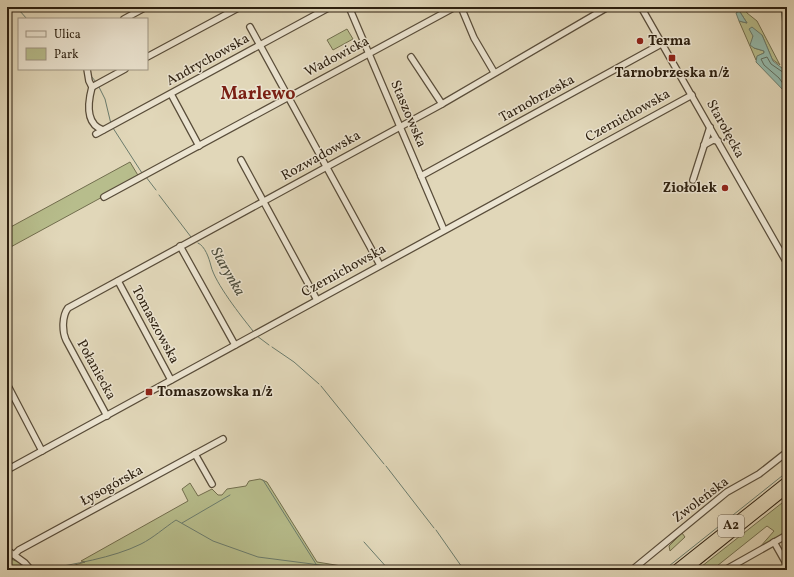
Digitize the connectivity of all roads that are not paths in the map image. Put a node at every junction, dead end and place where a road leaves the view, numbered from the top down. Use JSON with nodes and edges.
{"nodes":[{"id":1,"x":146,"y":7,"type":"edge"},
{"id":2,"x":240,"y":7,"type":"edge"},
{"id":3,"x":330,"y":7,"type":"edge"},
{"id":4,"x":349,"y":7,"type":"edge"},
{"id":5,"x":456,"y":7,"type":"edge"},
{"id":6,"x":461,"y":7,"type":"edge"},
{"id":7,"x":608,"y":7,"type":"edge"},
{"id":8,"x":641,"y":7,"type":"edge"},
{"id":9,"x":126,"y":18,"type":"edge"},
{"id":10,"x":250,"y":27,"type":"dead end"},
{"id":11,"x":663,"y":43,"type":"junction"},
{"id":12,"x":261,"y":45,"type":"junction"},
{"id":13,"x":369,"y":53,"type":"junction"},
{"id":14,"x":148,"y":56,"type":"edge"},
{"id":15,"x":412,"y":57,"type":"dead end"},
{"id":16,"x":87,"y":70,"type":"edge"},
{"id":17,"x":123,"y":70,"type":"edge"},
{"id":18,"x":494,"y":72,"type":"junction"},
{"id":19,"x":92,"y":87,"type":"junction"},
{"id":20,"x":171,"y":94,"type":"junction"},
{"id":21,"x":692,"y":95,"type":"junction"},
{"id":22,"x":288,"y":97,"type":"junction"},
{"id":23,"x":442,"y":104,"type":"junction"},
{"id":24,"x":400,"y":126,"type":"junction"},
{"id":25,"x":710,"y":127,"type":"junction"},
{"id":26,"x":103,"y":130,"type":"junction"},
{"id":27,"x":96,"y":134,"type":"dead end"},
{"id":28,"x":718,"y":141,"type":"junction"},
{"id":29,"x":704,"y":145,"type":"junction"},
{"id":30,"x":199,"y":146,"type":"junction"},
{"id":31,"x":242,"y":160,"type":"dead end"},
{"id":32,"x":327,"y":166,"type":"junction"},
{"id":33,"x":421,"y":176,"type":"junction"},
{"id":34,"x":694,"y":180,"type":"dead end"},
{"id":35,"x":104,"y":197,"type":"dead end"},
{"id":36,"x":263,"y":201,"type":"junction"},
{"id":37,"x":444,"y":230,"type":"junction"},
{"id":38,"x":180,"y":246,"type":"junction"},
{"id":39,"x":787,"y":263,"type":"edge"},
{"id":40,"x":380,"y":265,"type":"junction"},
{"id":41,"x":118,"y":281,"type":"junction"},
{"id":42,"x":316,"y":300,"type":"junction"},
{"id":43,"x":64,"y":336,"type":"joint"},
{"id":44,"x":235,"y":345,"type":"junction"},
{"id":45,"x":171,"y":380,"type":"junction"},
{"id":46,"x":7,"y":384,"type":"edge"},
{"id":47,"x":107,"y":416,"type":"junction"},
{"id":48,"x":223,"y":439,"type":"dead end"},
{"id":49,"x":42,"y":451,"type":"junction"},
{"id":50,"x":787,"y":452,"type":"edge"},
{"id":51,"x":195,"y":454,"type":"junction"},
{"id":52,"x":7,"y":470,"type":"edge"},
{"id":53,"x":787,"y":481,"type":"edge"},
{"id":54,"x":212,"y":484,"type":"dead end"},
{"id":55,"x":787,"y":489,"type":"edge"},
{"id":56,"x":787,"y":535,"type":"edge"},
{"id":57,"x":774,"y":542,"type":"junction"},
{"id":58,"x":7,"y":550,"type":"edge"},
{"id":59,"x":14,"y":555,"type":"junction"},
{"id":60,"x":787,"y":565,"type":"edge"},
{"id":61,"x":31,"y":570,"type":"edge"},
{"id":62,"x":632,"y":570,"type":"edge"},
{"id":63,"x":675,"y":570,"type":"edge"},
{"id":64,"x":686,"y":570,"type":"edge"},
{"id":65,"x":725,"y":570,"type":"edge"}],
"edges":[{"from":1,"to":9,"type":"street"},
{"from":2,"to":14,"type":"street"},
{"from":3,"to":12,"type":"street","name":"Andrychowska"},
{"from":4,"to":13,"type":"street","name":"Staszowska"},
{"from":5,"to":13,"type":"street","name":"Wadowicka"},
{"from":6,"to":18,"type":"street"},
{"from":7,"to":18,"type":"street","name":"Rozwadowska"},
{"from":8,"to":11,"type":"street","name":"Starołęcka"},
{"from":10,"to":12,"type":"street"},
{"from":11,"to":21,"type":"street","name":"Starołęcka"},
{"from":11,"to":33,"type":"street","name":"Tarnobrzeska"},
{"from":12,"to":20,"type":"street","name":"Andrychowska"},
{"from":12,"to":22,"type":"street"},
{"from":13,"to":22,"type":"street","name":"Wadowicka"},
{"from":13,"to":24,"type":"street","name":"Staszowska"},
{"from":15,"to":23,"type":"street"},
{"from":16,"to":19,"type":"street"},
{"from":17,"to":19,"type":"street"},
{"from":18,"to":23,"type":"street","name":"Rozwadowska"},
{"from":19,"to":26,"type":"street"},
{"from":20,"to":26,"type":"street","name":"Andrychowska"},
{"from":20,"to":30,"type":"street"},
{"from":21,"to":25,"type":"street","name":"Starołęcka"},
{"from":21,"to":37,"type":"street","name":"Czernichowska"},
{"from":22,"to":30,"type":"street","name":"Wadowicka"},
{"from":22,"to":32,"type":"street"},
{"from":23,"to":24,"type":"street","name":"Rozwadowska"},
{"from":24,"to":32,"type":"street","name":"Rozwadowska"},
{"from":24,"to":33,"type":"street","name":"Staszowska"},
{"from":25,"to":28,"type":"street","name":"Starołęcka"},
{"from":25,"to":29,"type":"street"},
{"from":26,"to":27,"type":"street","name":"Andrychowska"},
{"from":28,"to":29,"type":"street"},
{"from":28,"to":39,"type":"street","name":"Starołęcka"},
{"from":29,"to":34,"type":"street"},
{"from":30,"to":35,"type":"street","name":"Wadowicka"},
{"from":31,"to":36,"type":"street"},
{"from":32,"to":36,"type":"street","name":"Rozwadowska"},
{"from":32,"to":40,"type":"street"},
{"from":33,"to":37,"type":"street","name":"Staszowska"},
{"from":36,"to":38,"type":"street","name":"Rozwadowska"},
{"from":36,"to":42,"type":"street"},
{"from":37,"to":40,"type":"street","name":"Czernichowska"},
{"from":38,"to":41,"type":"street","name":"Rozwadowska"},
{"from":38,"to":44,"type":"street"},
{"from":40,"to":42,"type":"street","name":"Czernichowska"},
{"from":41,"to":43,"type":"street","name":"Rozwadowska"},
{"from":41,"to":45,"type":"street","name":"Tomaszowska"},
{"from":42,"to":44,"type":"street","name":"Czernichowska"},
{"from":43,"to":47,"type":"street","name":"Połaniecka"},
{"from":44,"to":45,"type":"street","name":"Czernichowska"},
{"from":45,"to":47,"type":"street","name":"Czernichowska"},
{"from":46,"to":49,"type":"street"},
{"from":47,"to":49,"type":"street","name":"Czernichowska"},
{"from":48,"to":51,"type":"street","name":"Łysogórska"},
{"from":49,"to":52,"type":"street","name":"Czernichowska"},
{"from":50,"to":62,"type":"street","name":"Zwoleńska"},
{"from":51,"to":54,"type":"street"},
{"from":51,"to":59,"type":"street","name":"Łysogórska"},
{"from":53,"to":63,"type":"highway","number":"A2"},
{"from":55,"to":64,"type":"highway","number":"A2"},
{"from":56,"to":57,"type":"street"},
{"from":57,"to":60,"type":"street"},
{"from":57,"to":65,"type":"street"},
{"from":58,"to":59,"type":"street"},
{"from":59,"to":61,"type":"street"}]}
